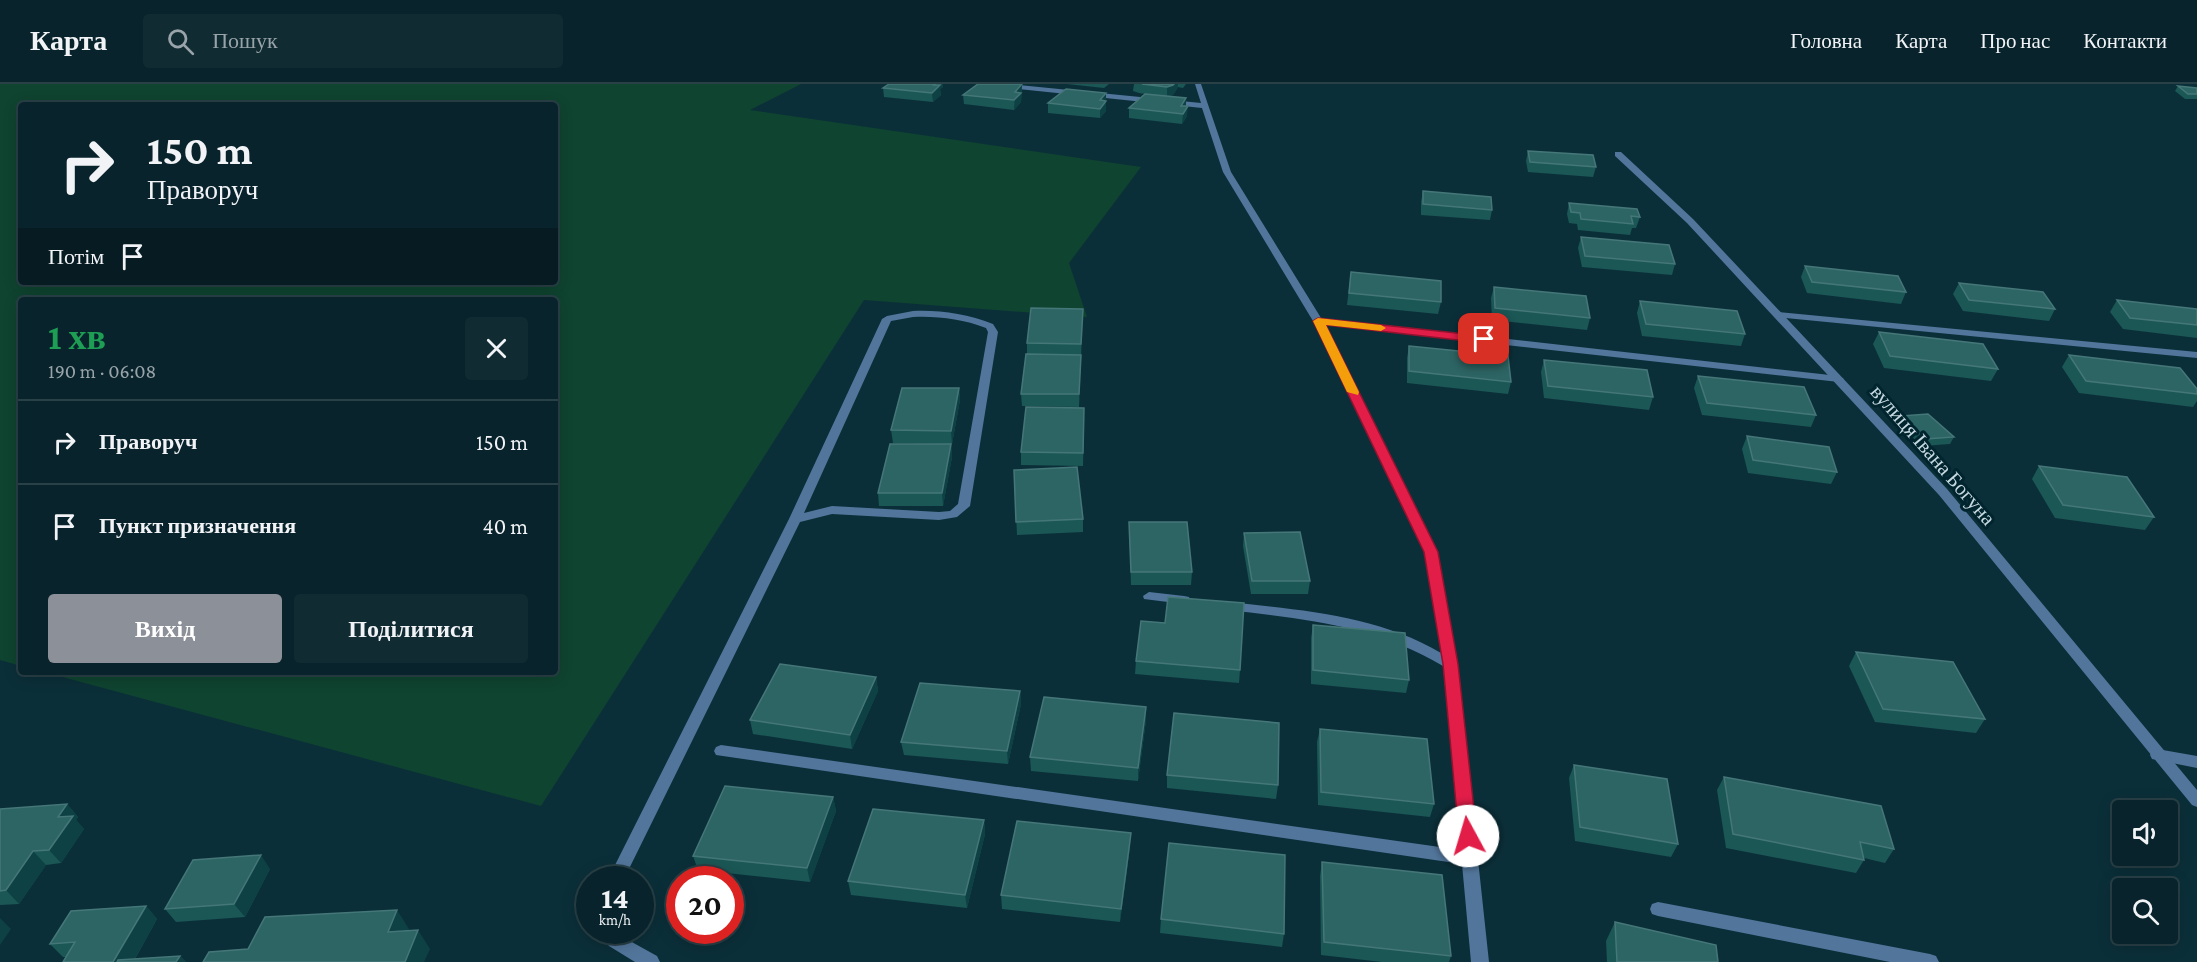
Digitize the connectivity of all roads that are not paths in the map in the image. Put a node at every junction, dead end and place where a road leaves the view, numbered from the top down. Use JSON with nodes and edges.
{"nodes":[{"id":1,"x":989,"y":84,"type":"edge"},
{"id":2,"x":1198,"y":84,"type":"edge"},
{"id":3,"x":1206,"y":106,"type":"junction"},
{"id":4,"x":1618,"y":154,"type":"dead end"},
{"id":5,"x":1778,"y":315,"type":"junction"},
{"id":6,"x":1318,"y":321,"type":"junction"},
{"id":7,"x":2197,"y":355,"type":"edge"},
{"id":8,"x":1839,"y":379,"type":"junction"},
{"id":9,"x":795,"y":519,"type":"junction"},
{"id":10,"x":1149,"y":596,"type":"dead end"},
{"id":11,"x":1195,"y":602,"type":"edge"},
{"id":12,"x":1217,"y":604,"type":"edge"},
{"id":13,"x":1450,"y":664,"type":"junction"},
{"id":14,"x":722,"y":751,"type":"dead end"},
{"id":15,"x":2157,"y":755,"type":"junction"},
{"id":16,"x":2197,"y":762,"type":"edge"},
{"id":17,"x":2197,"y":801,"type":"edge"},
{"id":18,"x":1470,"y":858,"type":"junction"},
{"id":19,"x":622,"y":866,"type":"edge"},
{"id":20,"x":1658,"y":909,"type":"dead end"},
{"id":21,"x":620,"y":944,"type":"edge"},
{"id":22,"x":651,"y":962,"type":"edge"},
{"id":23,"x":1480,"y":962,"type":"edge"},
{"id":24,"x":1930,"y":962,"type":"edge"}],
"edges":[{"from":1,"to":3,"type":"street"},
{"from":2,"to":3,"type":"street"},
{"from":3,"to":6,"type":"street"},
{"from":4,"to":5,"type":"street","name":"вулиця Івана Богуна"},
{"from":5,"to":7,"type":"street"},
{"from":5,"to":8,"type":"street","name":"вулиця Івана Богуна"},
{"from":6,"to":8,"type":"street"},
{"from":6,"to":13,"type":"street"},
{"from":8,"to":15,"type":"street","name":"вулиця Івана Богуна"},
{"from":9,"to":9,"type":"street"},
{"from":9,"to":19,"type":"street"},
{"from":10,"to":11,"type":"street"},
{"from":12,"to":13,"type":"street"},
{"from":13,"to":18,"type":"street"},
{"from":14,"to":18,"type":"street"},
{"from":15,"to":16,"type":"street"},
{"from":15,"to":17,"type":"street","name":"вулиця Івана Богуна"},
{"from":18,"to":23,"type":"street"},
{"from":20,"to":24,"type":"street"},
{"from":21,"to":22,"type":"street"}]}
